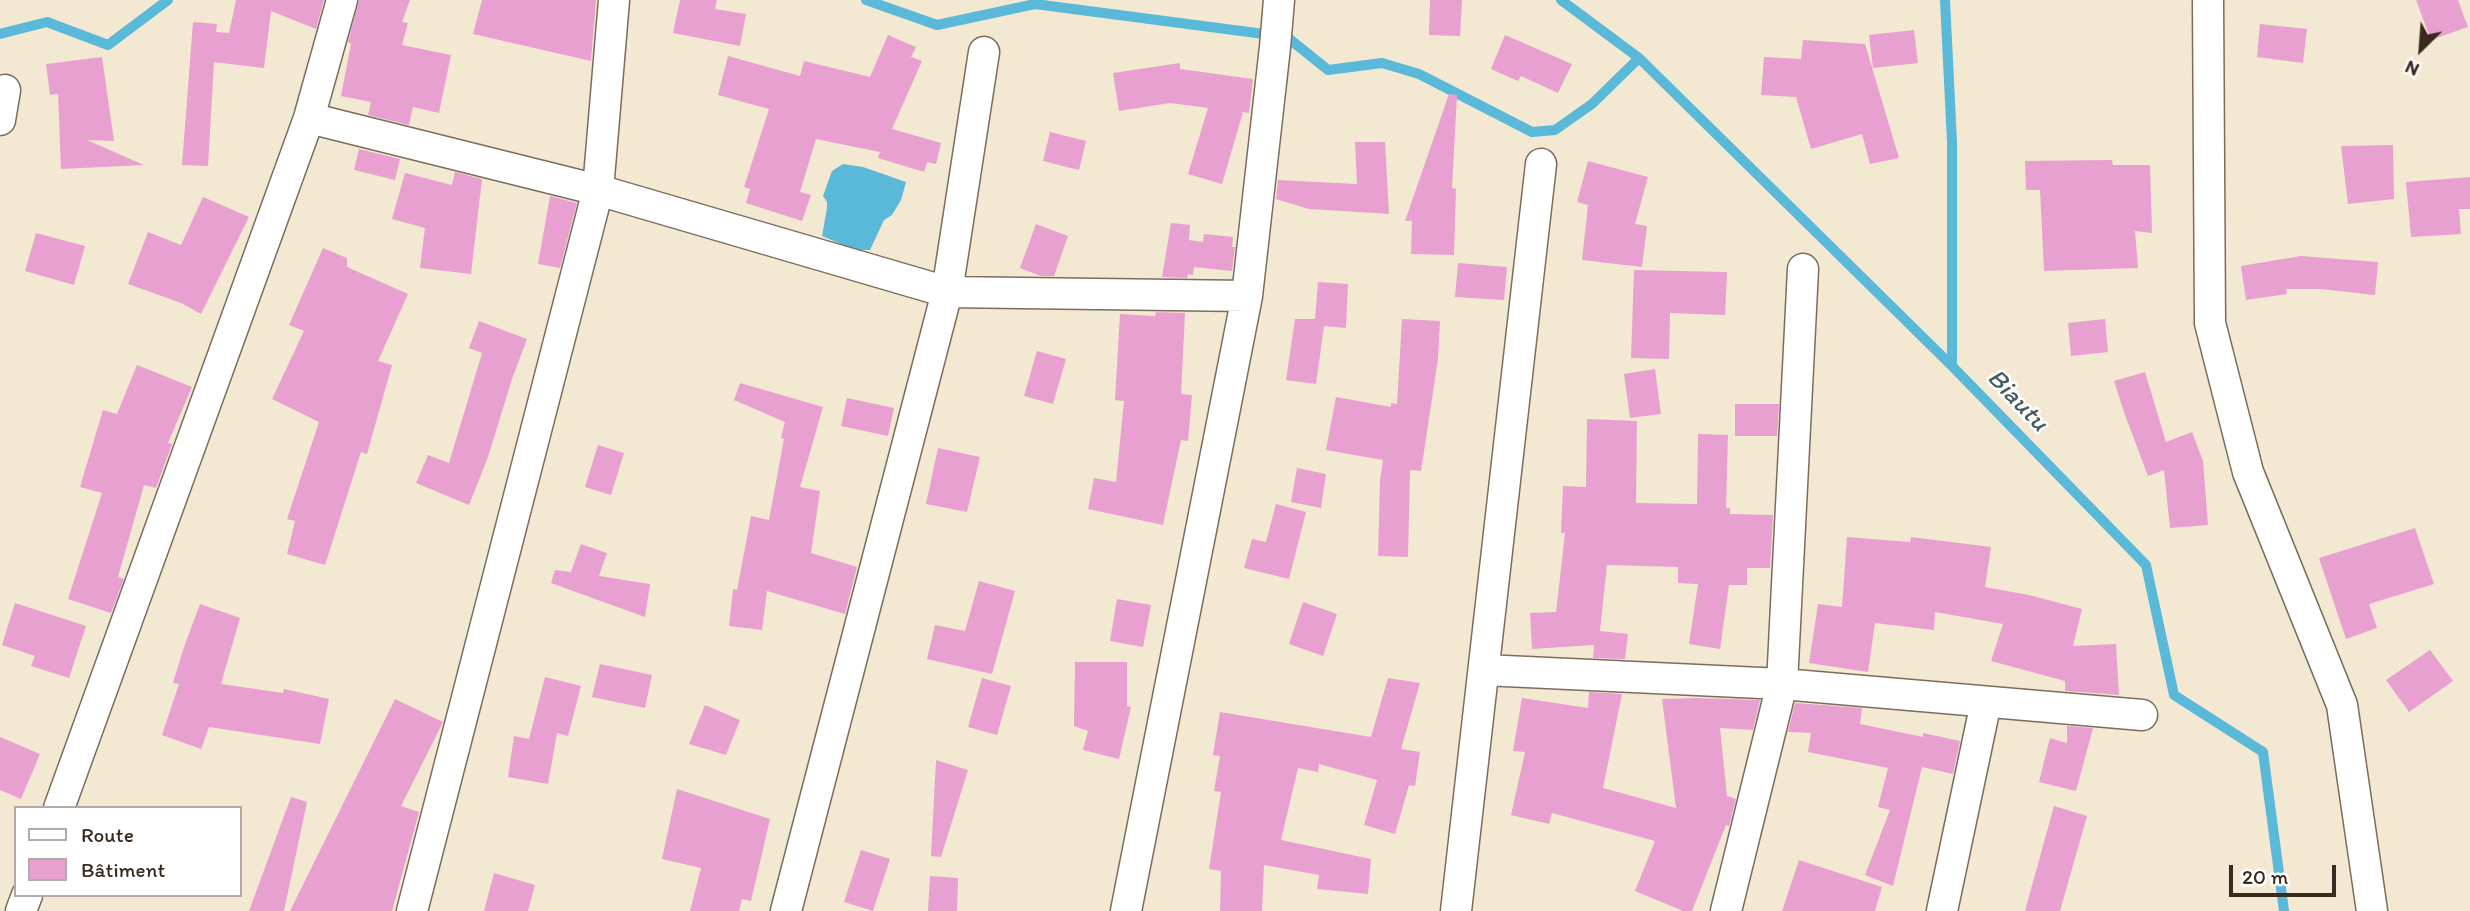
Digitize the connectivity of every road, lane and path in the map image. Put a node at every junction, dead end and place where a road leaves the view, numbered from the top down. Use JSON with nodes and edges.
{"nodes":[{"id":1,"x":342,"y":0,"type":"edge"},
{"id":2,"x":614,"y":0,"type":"edge"},
{"id":3,"x":2208,"y":0,"type":"edge"},
{"id":4,"x":1277,"y":23,"type":"edge"},
{"id":5,"x":984,"y":52,"type":"dead end"},
{"id":6,"x":5,"y":90,"type":"dead end"},
{"id":7,"x":309,"y":118,"type":"junction"},
{"id":8,"x":0,"y":120,"type":"edge"},
{"id":9,"x":1541,"y":164,"type":"dead end"},
{"id":10,"x":598,"y":190,"type":"junction"},
{"id":11,"x":1803,"y":269,"type":"dead end"},
{"id":12,"x":947,"y":292,"type":"junction"},
{"id":13,"x":1247,"y":296,"type":"junction"},
{"id":14,"x":1484,"y":670,"type":"junction"},
{"id":15,"x":1782,"y":684,"type":"junction"},
{"id":16,"x":1986,"y":702,"type":"junction"},
{"id":17,"x":2141,"y":715,"type":"dead end"},
{"id":18,"x":60,"y":806,"type":"edge"},
{"id":19,"x":412,"y":911,"type":"edge"},
{"id":20,"x":786,"y":911,"type":"edge"},
{"id":21,"x":1126,"y":911,"type":"edge"},
{"id":22,"x":1456,"y":911,"type":"edge"},
{"id":23,"x":1726,"y":911,"type":"edge"},
{"id":24,"x":1942,"y":911,"type":"edge"},
{"id":25,"x":2372,"y":911,"type":"edge"}],
"edges":[{"from":1,"to":7,"type":"street"},
{"from":2,"to":10,"type":"street"},
{"from":3,"to":25,"type":"street"},
{"from":4,"to":13,"type":"street"},
{"from":5,"to":12,"type":"street"},
{"from":6,"to":8,"type":"street"},
{"from":7,"to":10,"type":"street"},
{"from":7,"to":18,"type":"street"},
{"from":9,"to":14,"type":"street"},
{"from":10,"to":12,"type":"street"},
{"from":10,"to":19,"type":"street"},
{"from":11,"to":15,"type":"street"},
{"from":12,"to":13,"type":"street"},
{"from":12,"to":20,"type":"street"},
{"from":13,"to":21,"type":"street"},
{"from":14,"to":15,"type":"street"},
{"from":14,"to":22,"type":"street"},
{"from":15,"to":16,"type":"street"},
{"from":15,"to":23,"type":"street"},
{"from":16,"to":17,"type":"street"},
{"from":16,"to":24,"type":"street"}]}
